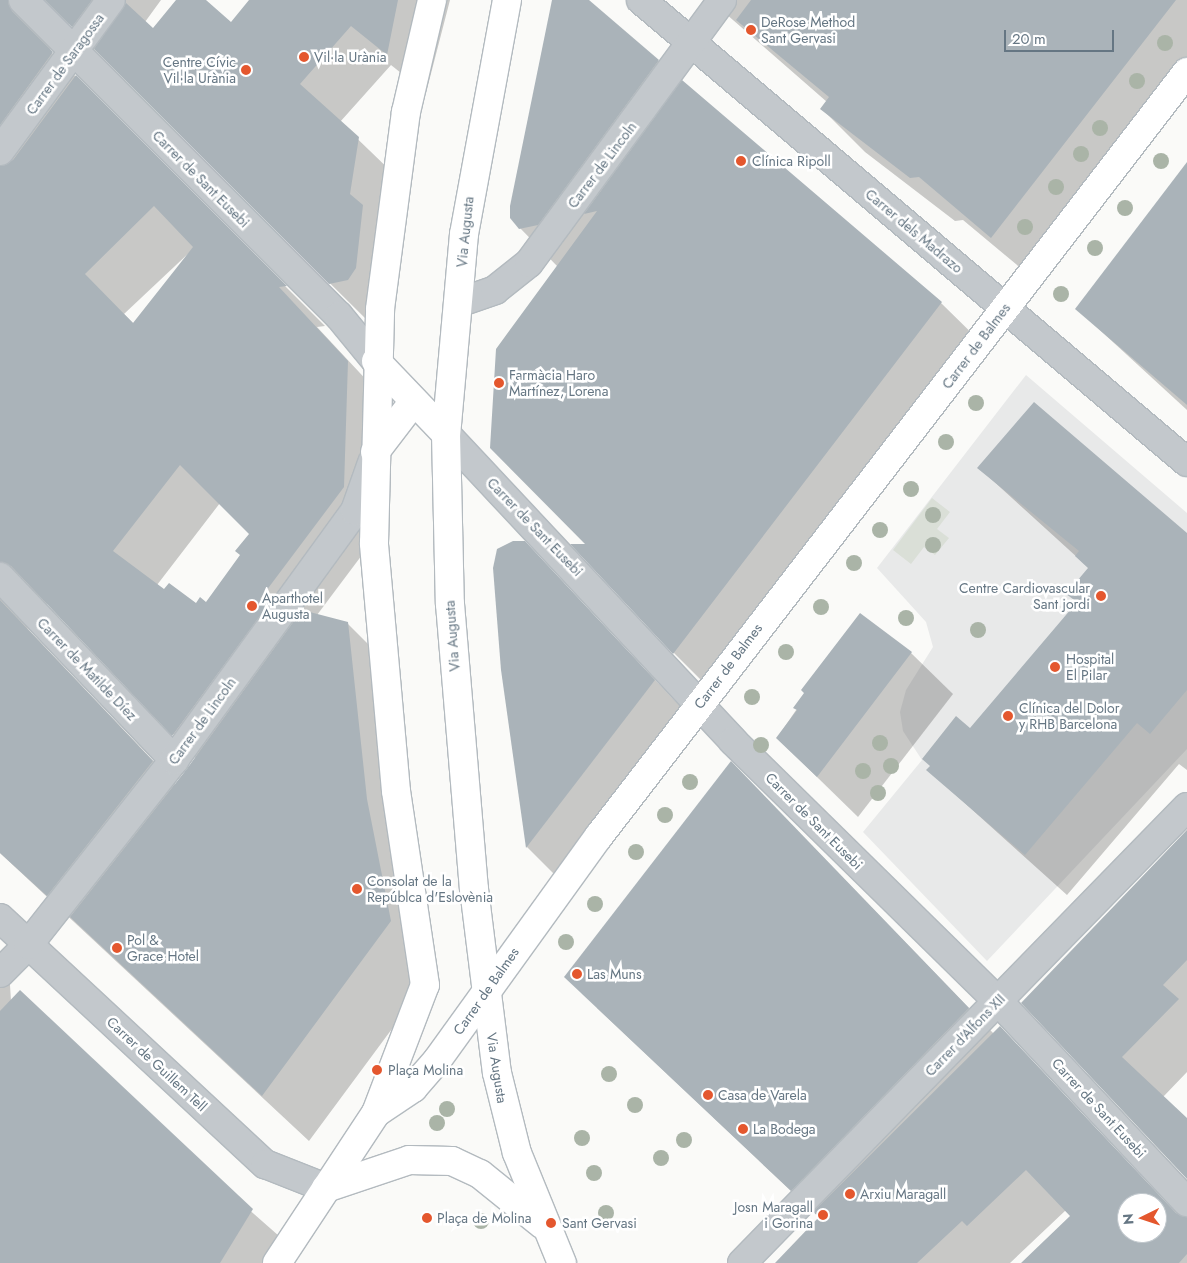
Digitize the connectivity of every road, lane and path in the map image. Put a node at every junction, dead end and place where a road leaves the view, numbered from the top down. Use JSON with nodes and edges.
{"nodes":[{"id":1,"x":23,"y":0,"type":"edge"},
{"id":2,"x":111,"y":0,"type":"edge"},
{"id":3,"x":432,"y":0,"type":"edge"},
{"id":4,"x":508,"y":0,"type":"edge"},
{"id":5,"x":641,"y":0,"type":"edge"},
{"id":6,"x":722,"y":0,"type":"edge"},
{"id":7,"x":692,"y":42,"type":"junction"},
{"id":8,"x":74,"y":53,"type":"junction"},
{"id":9,"x":1187,"y":72,"type":"edge"},
{"id":10,"x":0,"y":151,"type":"edge"},
{"id":11,"x":458,"y":303,"type":"junction"},
{"id":12,"x":1004,"y":308,"type":"junction"},
{"id":13,"x":376,"y":361,"type":"junction"},
{"id":14,"x":414,"y":401,"type":"junction"},
{"id":15,"x":446,"y":434,"type":"junction"},
{"id":16,"x":375,"y":452,"type":"junction"},
{"id":17,"x":1187,"y":462,"type":"edge"},
{"id":18,"x":0,"y":577,"type":"edge"},
{"id":19,"x":699,"y":704,"type":"junction"},
{"id":20,"x":174,"y":760,"type":"junction"},
{"id":21,"x":1187,"y":807,"type":"edge"},
{"id":22,"x":0,"y":918,"type":"edge"},
{"id":23,"x":28,"y":945,"type":"junction"},
{"id":24,"x":0,"y":973,"type":"edge"},
{"id":25,"x":487,"y":988,"type":"junction"},
{"id":26,"x":998,"y":1001,"type":"junction"},
{"id":27,"x":376,"y":1113,"type":"junction"},
{"id":28,"x":326,"y":1188,"type":"junction"},
{"id":29,"x":1187,"y":1202,"type":"edge"},
{"id":30,"x":548,"y":1230,"type":"junction"},
{"id":31,"x":277,"y":1263,"type":"edge"},
{"id":32,"x":562,"y":1263,"type":"edge"},
{"id":33,"x":742,"y":1263,"type":"edge"}],
"edges":[{"from":1,"to":8,"type":"street","name":"Carrer de Sant Eusebi"},
{"from":2,"to":8,"type":"street","name":"Carrer de Saragossa"},
{"from":3,"to":13,"type":"main road"},
{"from":4,"to":11,"type":"main road","name":"Via Augusta"},
{"from":5,"to":7,"type":"street","name":"Carrer dels Madrazo"},
{"from":6,"to":7,"type":"street","name":"Carrer de Lincoln"},
{"from":7,"to":11,"type":"street","name":"Carrer de Lincoln"},
{"from":7,"to":12,"type":"street","name":"Carrer dels Madrazo"},
{"from":8,"to":10,"type":"street","name":"Carrer de Saragossa"},
{"from":8,"to":13,"type":"street","name":"Carrer de Sant Eusebi"},
{"from":9,"to":12,"type":"main road","name":"Carrer de Balmes"},
{"from":11,"to":15,"type":"main road","name":"Via Augusta"},
{"from":12,"to":17,"type":"street","name":"Carrer dels Madrazo"},
{"from":12,"to":19,"type":"main road","name":"Carrer de Balmes"},
{"from":13,"to":14,"type":"main road"},
{"from":13,"to":16,"type":"main road"},
{"from":14,"to":15,"type":"main road"},
{"from":14,"to":16,"type":"main road"},
{"from":15,"to":19,"type":"street","name":"Carrer de Sant Eusebi"},
{"from":15,"to":25,"type":"main road","name":"Via Augusta"},
{"from":16,"to":20,"type":"street","name":"Carrer de Lincoln"},
{"from":16,"to":27,"type":"main road"},
{"from":18,"to":20,"type":"street","name":"Carrer de Matilde Díez"},
{"from":19,"to":25,"type":"main road","name":"Carrer de Balmes"},
{"from":19,"to":26,"type":"street","name":"Carrer de Sant Eusebi"},
{"from":20,"to":23,"type":"street","name":"Carrer de Lincoln"},
{"from":21,"to":26,"type":"street","name":"Carrer d'Alfons XII"},
{"from":22,"to":23,"type":"street","name":"Carrer de Guillem Tell"},
{"from":23,"to":24,"type":"street","name":"Carrer de Lincoln"},
{"from":23,"to":28,"type":"street","name":"Carrer de Guillem Tell"},
{"from":25,"to":27,"type":"main road","name":"Carrer de Balmes"},
{"from":25,"to":30,"type":"main road","name":"Via Augusta"},
{"from":26,"to":29,"type":"street","name":"Carrer de Sant Eusebi"},
{"from":26,"to":33,"type":"street","name":"Carrer d'Alfons XII"},
{"from":27,"to":28,"type":"main road","name":"Carrer de Balmes"},
{"from":28,"to":30,"type":"main road"},
{"from":28,"to":31,"type":"main road","name":"Carrer de Balmes"},
{"from":30,"to":32,"type":"main road","name":"Via Augusta"}]}
